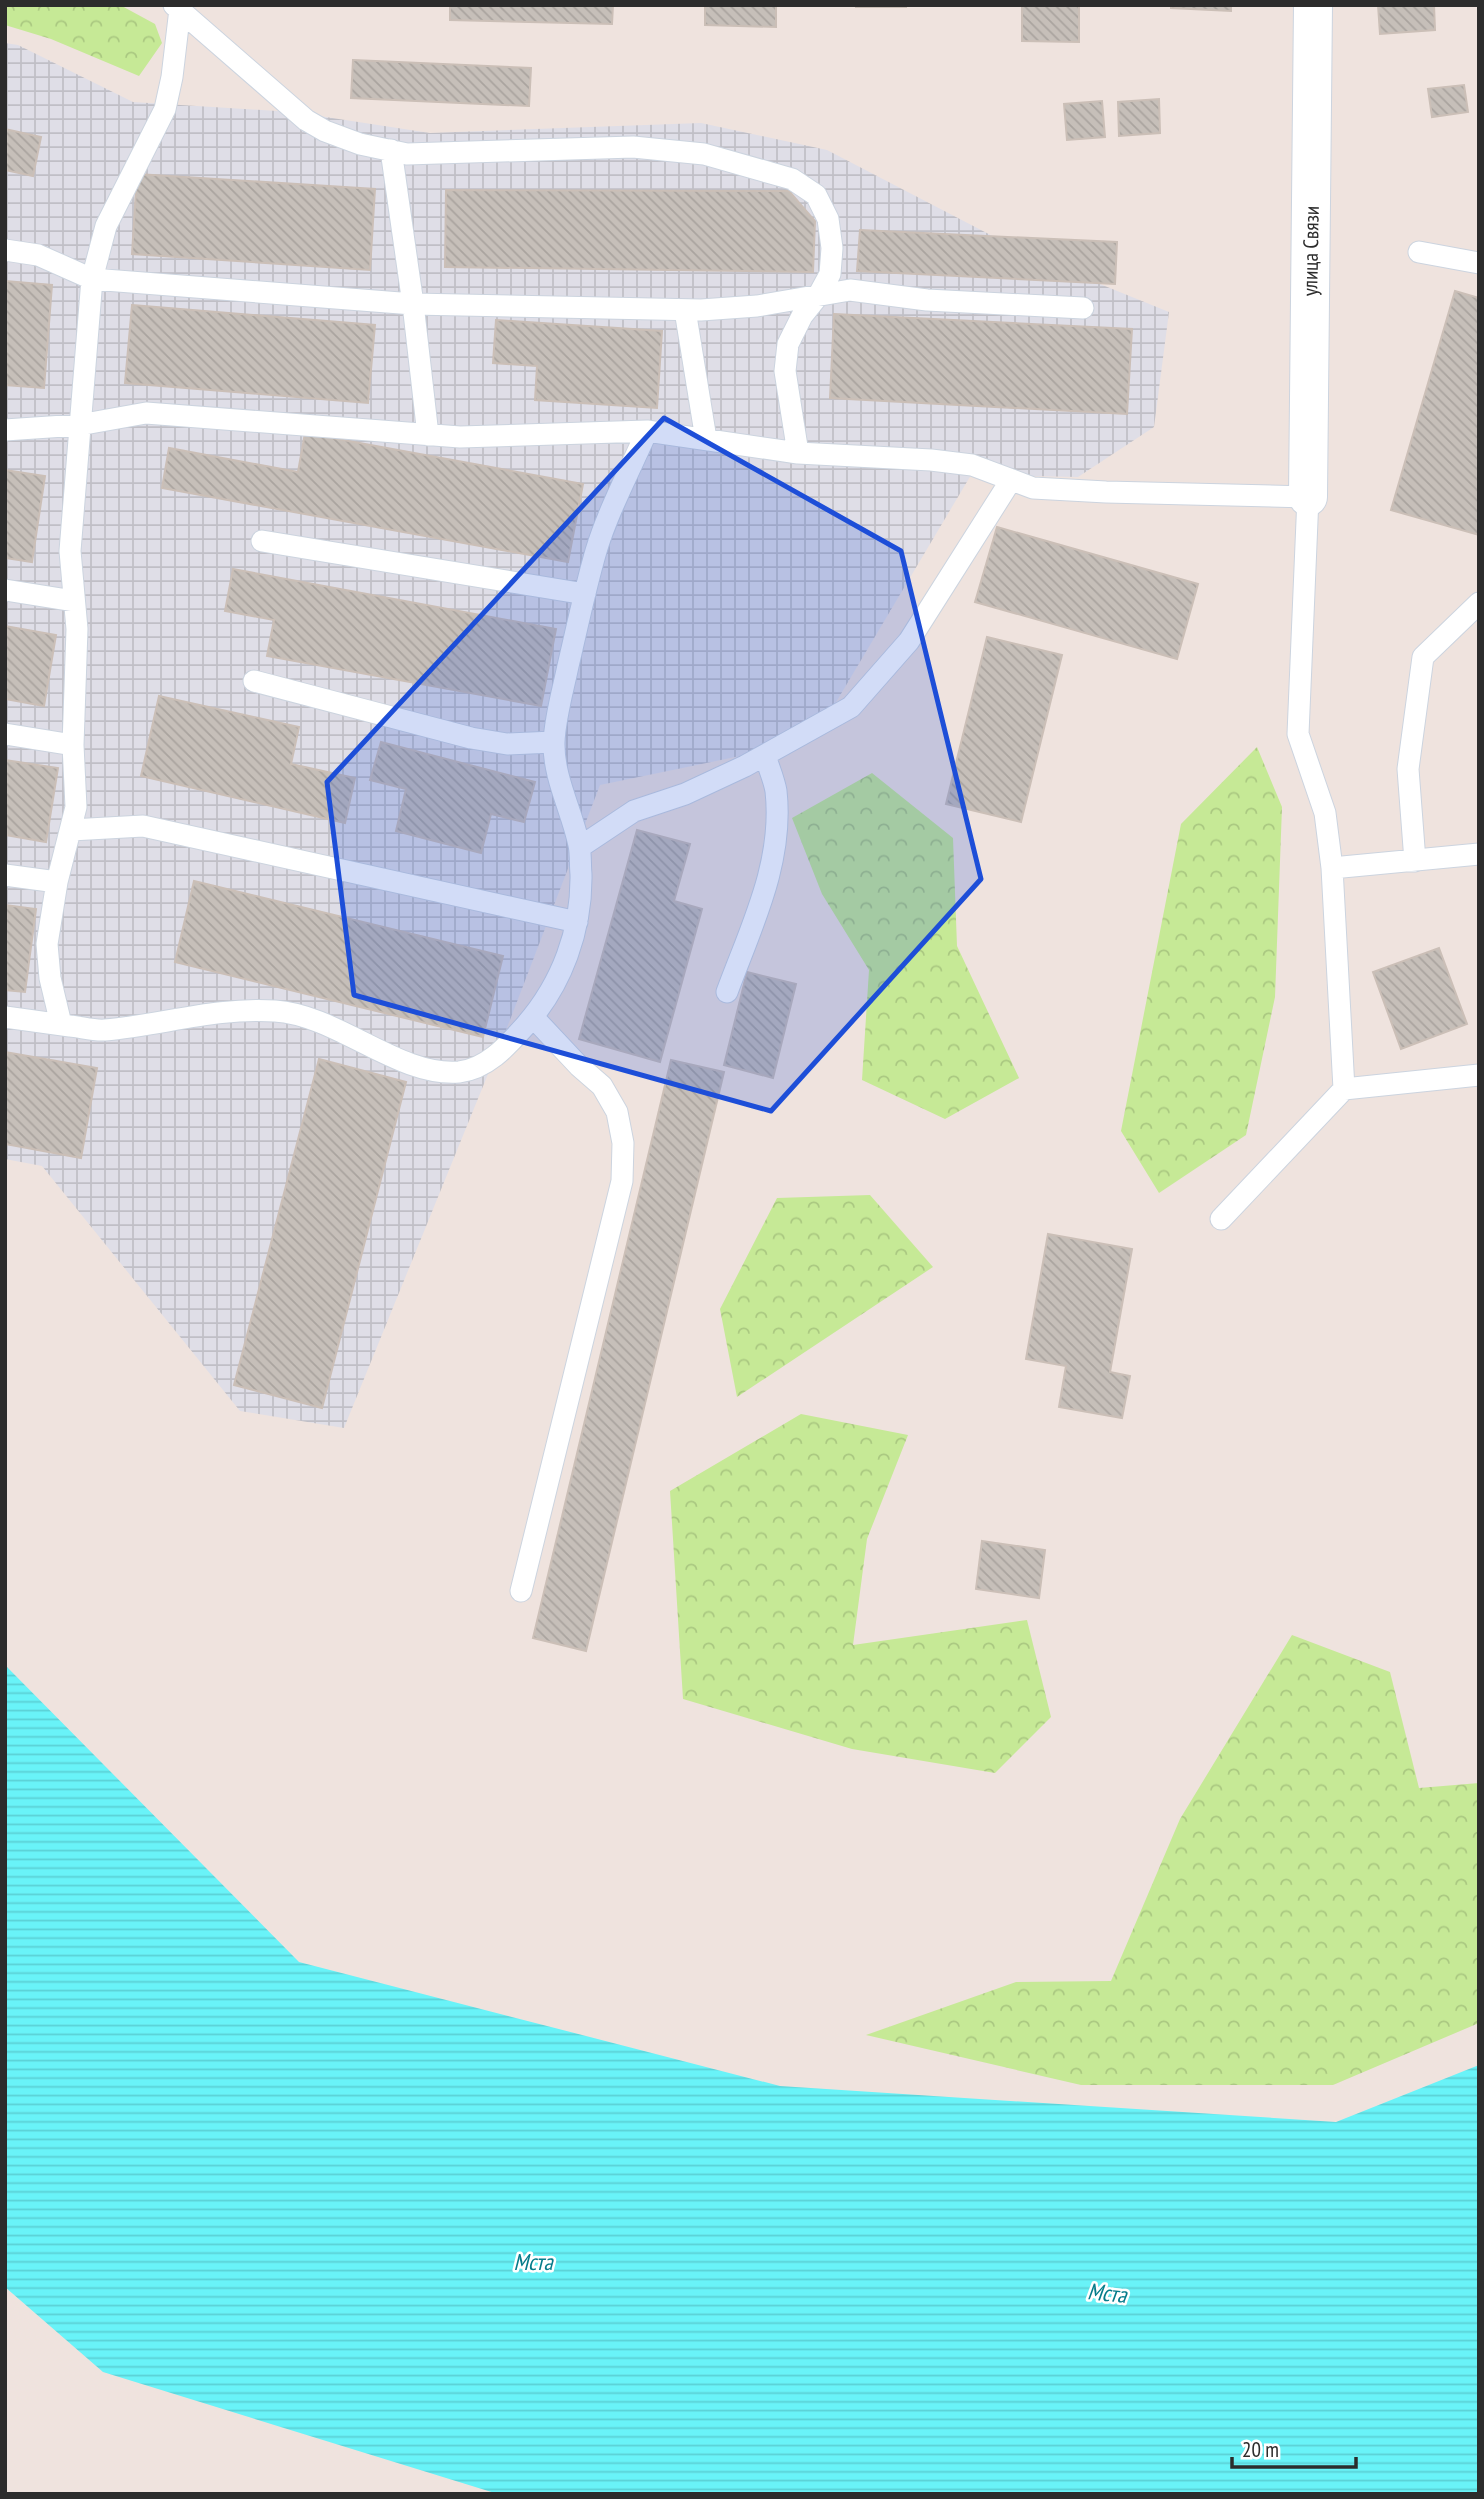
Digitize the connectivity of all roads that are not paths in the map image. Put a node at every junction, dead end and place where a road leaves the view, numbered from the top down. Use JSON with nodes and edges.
{"nodes":[{"id":1,"x":1313,"y":5,"type":"edge"},
{"id":2,"x":177,"y":7,"type":"edge"},
{"id":3,"x":391,"y":150,"type":"junction"},
{"id":4,"x":5,"y":250,"type":"edge"},
{"id":5,"x":1419,"y":251,"type":"dead end"},
{"id":6,"x":1479,"y":263,"type":"edge"},
{"id":7,"x":92,"y":279,"type":"junction"},
{"id":8,"x":818,"y":296,"type":"junction"},
{"id":9,"x":413,"y":304,"type":"junction"},
{"id":10,"x":1083,"y":309,"type":"dead end"},
{"id":11,"x":685,"y":310,"type":"junction"},
{"id":12,"x":79,"y":425,"type":"junction"},
{"id":13,"x":5,"y":430,"type":"edge"},
{"id":14,"x":647,"y":431,"type":"junction"},
{"id":15,"x":428,"y":435,"type":"junction"},
{"id":16,"x":706,"y":439,"type":"junction"},
{"id":17,"x":798,"y":453,"type":"junction"},
{"id":18,"x":1011,"y":480,"type":"junction"},
{"id":19,"x":1308,"y":497,"type":"junction"},
{"id":20,"x":262,"y":541,"type":"dead end"},
{"id":21,"x":5,"y":590,"type":"edge"},
{"id":22,"x":585,"y":594,"type":"junction"},
{"id":23,"x":74,"y":601,"type":"junction"},
{"id":24,"x":1479,"y":603,"type":"edge"},
{"id":25,"x":254,"y":681,"type":"dead end"},
{"id":26,"x":5,"y":734,"type":"edge"},
{"id":27,"x":554,"y":742,"type":"junction"},
{"id":28,"x":73,"y":745,"type":"junction"},
{"id":29,"x":765,"y":755,"type":"junction"},
{"id":30,"x":71,"y":830,"type":"junction"},
{"id":31,"x":580,"y":847,"type":"junction"},
{"id":32,"x":1479,"y":854,"type":"edge"},
{"id":33,"x":1415,"y":861,"type":"junction"},
{"id":34,"x":1332,"y":868,"type":"junction"},
{"id":35,"x":5,"y":875,"type":"edge"},
{"id":36,"x":57,"y":882,"type":"junction"},
{"id":37,"x":577,"y":922,"type":"junction"},
{"id":38,"x":727,"y":992,"type":"dead end"},
{"id":39,"x":5,"y":1017,"type":"edge"},
{"id":40,"x":533,"y":1017,"type":"junction"},
{"id":41,"x":61,"y":1024,"type":"junction"},
{"id":42,"x":1479,"y":1074,"type":"edge"},
{"id":43,"x":1344,"y":1089,"type":"junction"},
{"id":44,"x":1221,"y":1219,"type":"dead end"},
{"id":45,"x":521,"y":1591,"type":"dead end"}],
"edges":[{"from":1,"to":19,"type":"street","name":"улица Связи"},
{"from":2,"to":3,"type":"lane"},
{"from":2,"to":7,"type":"lane"},
{"from":3,"to":8,"type":"lane"},
{"from":3,"to":9,"type":"lane"},
{"from":4,"to":7,"type":"lane"},
{"from":5,"to":6,"type":"lane"},
{"from":7,"to":9,"type":"lane"},
{"from":7,"to":12,"type":"lane"},
{"from":8,"to":10,"type":"lane"},
{"from":8,"to":11,"type":"lane"},
{"from":8,"to":17,"type":"lane"},
{"from":9,"to":11,"type":"lane"},
{"from":9,"to":15,"type":"lane"},
{"from":11,"to":16,"type":"lane"},
{"from":12,"to":13,"type":"lane"},
{"from":12,"to":15,"type":"lane"},
{"from":12,"to":23,"type":"lane"},
{"from":14,"to":15,"type":"lane"},
{"from":14,"to":16,"type":"lane"},
{"from":14,"to":22,"type":"lane"},
{"from":16,"to":17,"type":"lane"},
{"from":17,"to":18,"type":"lane"},
{"from":18,"to":19,"type":"lane"},
{"from":18,"to":29,"type":"lane"},
{"from":19,"to":34,"type":"lane"},
{"from":20,"to":22,"type":"lane"},
{"from":21,"to":23,"type":"lane"},
{"from":22,"to":27,"type":"lane"},
{"from":23,"to":28,"type":"lane"},
{"from":24,"to":33,"type":"lane"},
{"from":25,"to":27,"type":"lane"},
{"from":26,"to":28,"type":"lane"},
{"from":27,"to":31,"type":"lane"},
{"from":28,"to":30,"type":"lane"},
{"from":29,"to":31,"type":"lane"},
{"from":29,"to":38,"type":"lane"},
{"from":30,"to":36,"type":"lane"},
{"from":30,"to":37,"type":"lane"},
{"from":31,"to":37,"type":"lane"},
{"from":32,"to":33,"type":"lane"},
{"from":33,"to":34,"type":"lane"},
{"from":34,"to":43,"type":"lane"},
{"from":35,"to":36,"type":"lane"},
{"from":36,"to":41,"type":"lane"},
{"from":37,"to":40,"type":"lane"},
{"from":39,"to":41,"type":"lane"},
{"from":40,"to":41,"type":"lane"},
{"from":40,"to":45,"type":"lane"},
{"from":42,"to":43,"type":"lane"},
{"from":43,"to":44,"type":"lane"}]}
